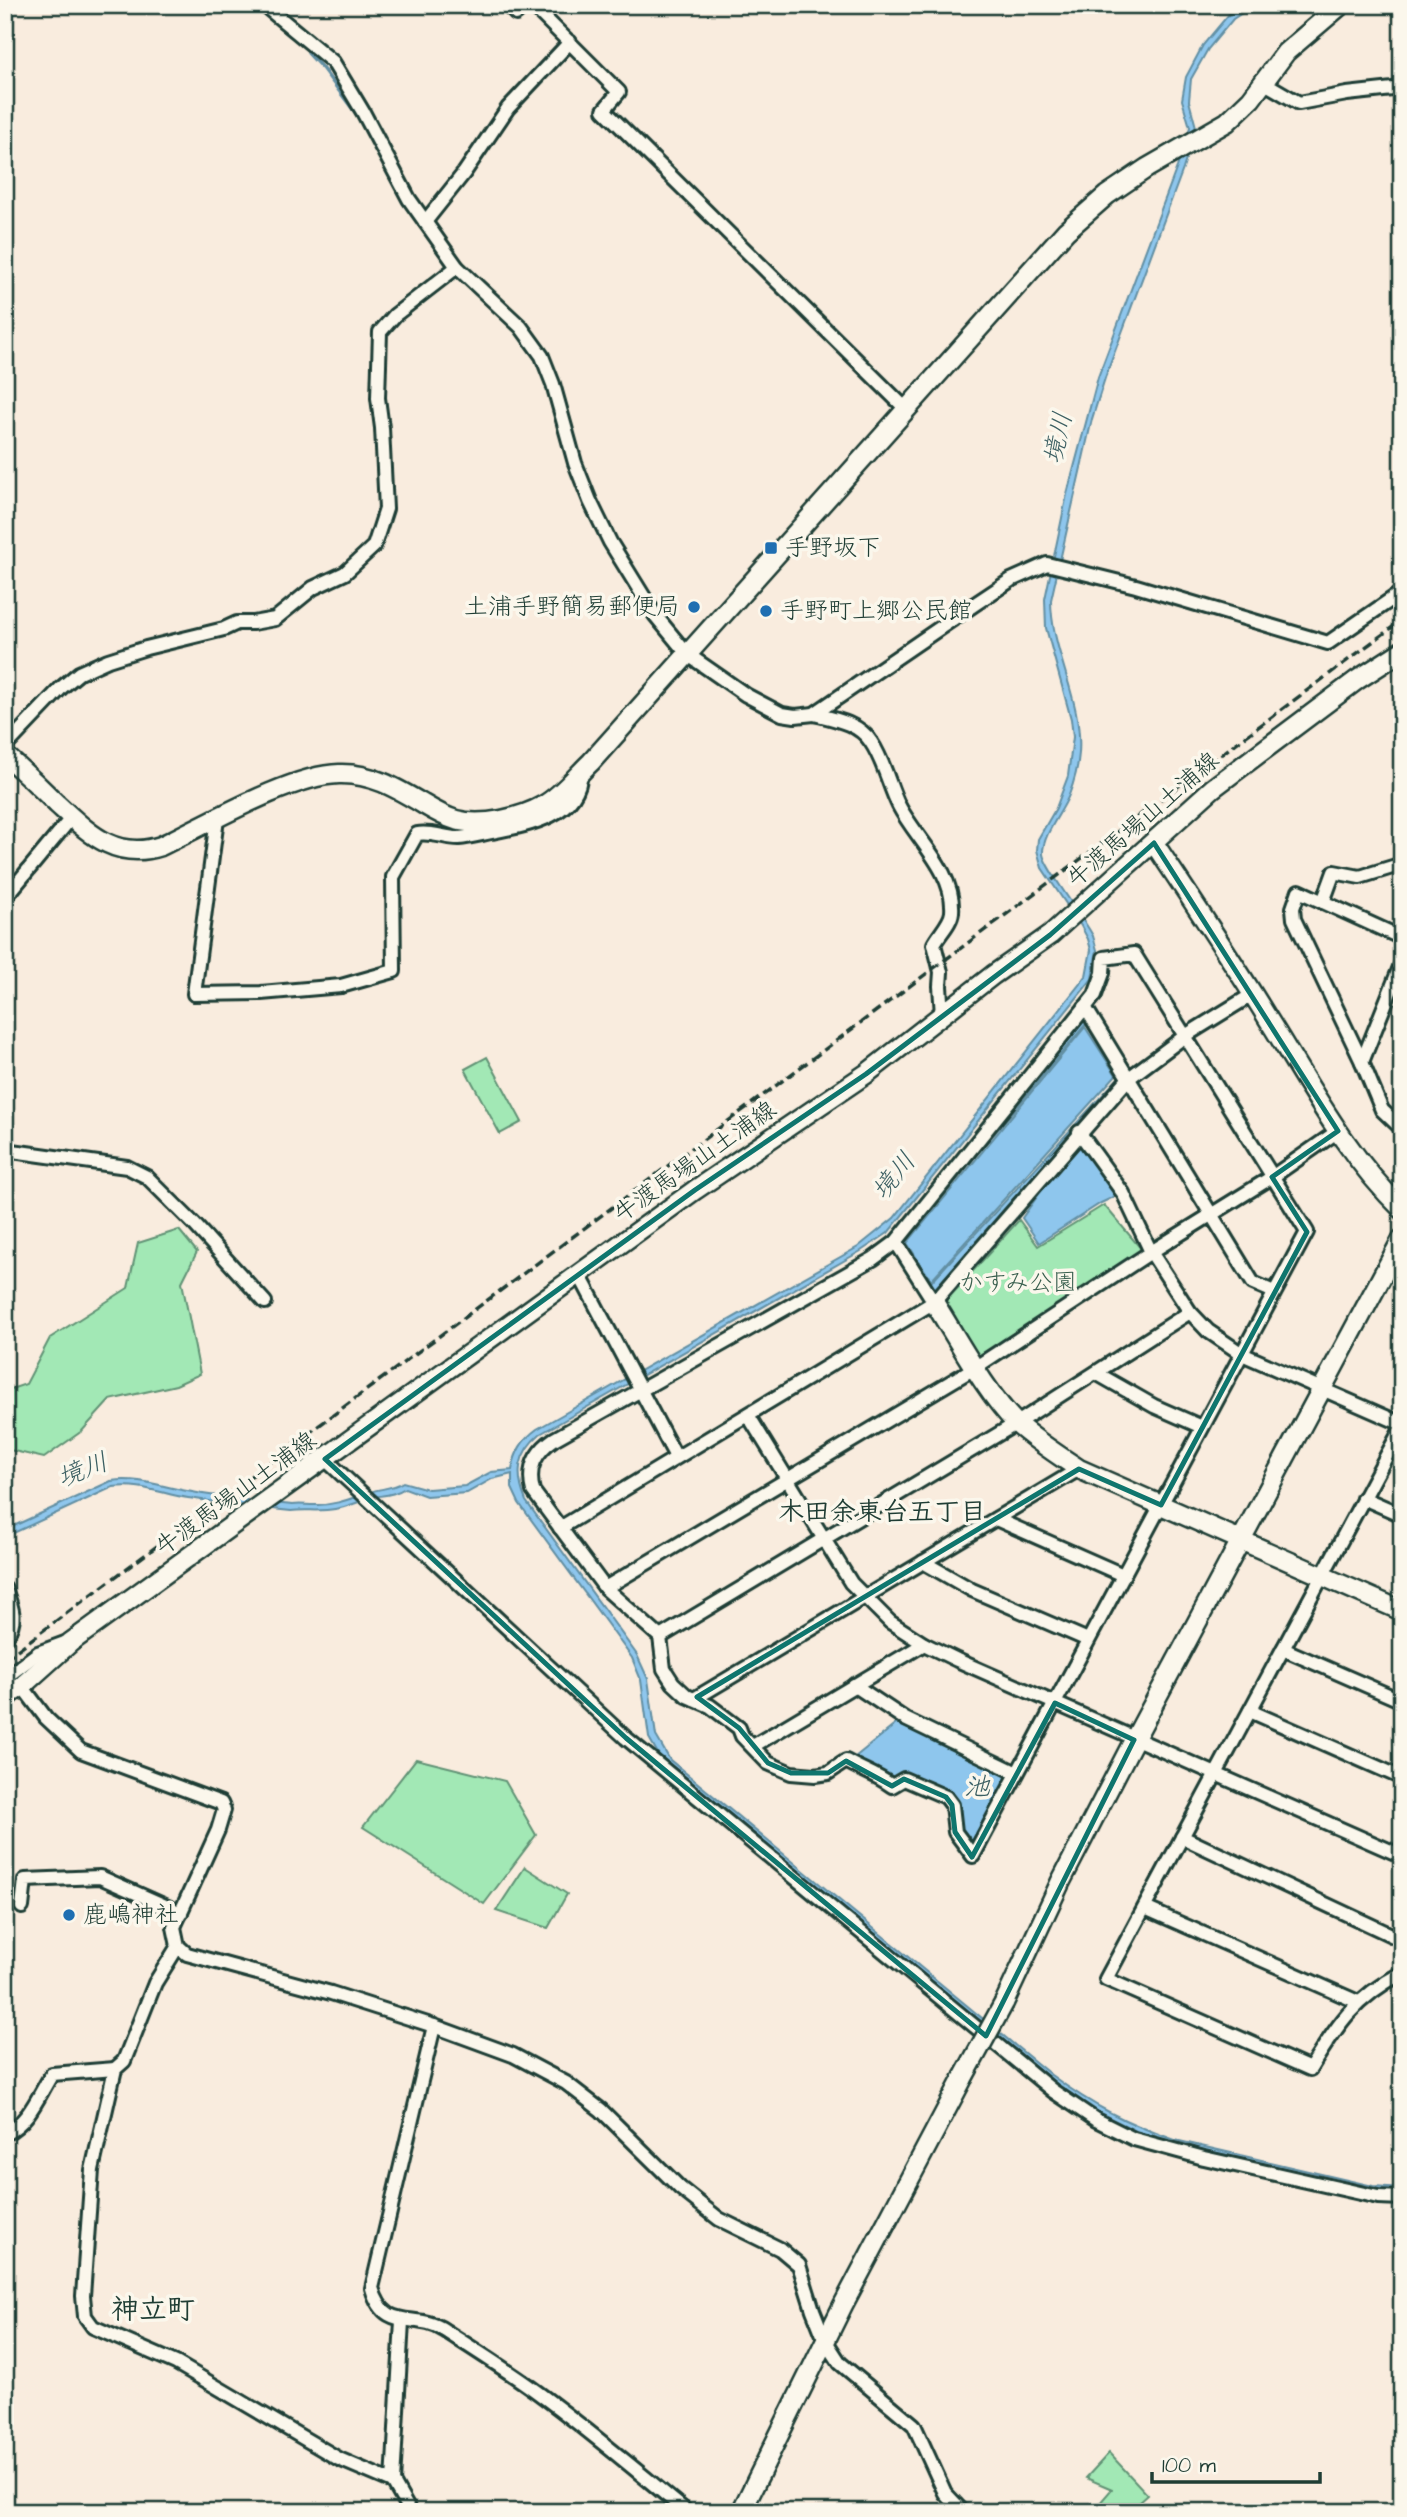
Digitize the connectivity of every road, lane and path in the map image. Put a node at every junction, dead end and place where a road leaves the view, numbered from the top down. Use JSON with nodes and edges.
{"nodes":[{"id":1,"x":264,"y":5,"type":"edge"},
{"id":2,"x":507,"y":5,"type":"edge"},
{"id":3,"x":525,"y":5,"type":"edge"},
{"id":4,"x":532,"y":5,"type":"edge"},
{"id":5,"x":1341,"y":5,"type":"edge"},
{"id":6,"x":570,"y":42,"type":"junction"},
{"id":7,"x":1264,"y":82,"type":"junction"},
{"id":8,"x":1402,"y":88,"type":"edge"},
{"id":9,"x":425,"y":222,"type":"junction"},
{"id":10,"x":457,"y":267,"type":"junction"},
{"id":11,"x":906,"y":408,"type":"junction"},
{"id":12,"x":1402,"y":592,"type":"edge"},
{"id":13,"x":1402,"y":651,"type":"edge"},
{"id":14,"x":687,"y":654,"type":"junction"},
{"id":15,"x":814,"y":714,"type":"junction"},
{"id":16,"x":5,"y":747,"type":"edge"},
{"id":17,"x":5,"y":755,"type":"edge"},
{"id":18,"x":581,"y":771,"type":"junction"},
{"id":19,"x":72,"y":817,"type":"junction"},
{"id":20,"x":217,"y":819,"type":"junction"},
{"id":21,"x":1154,"y":842,"type":"junction"},
{"id":22,"x":1402,"y":864,"type":"edge"},
{"id":23,"x":5,"y":898,"type":"edge"},
{"id":24,"x":1323,"y":902,"type":"junction"},
{"id":25,"x":1402,"y":938,"type":"edge"},
{"id":26,"x":1402,"y":962,"type":"edge"},
{"id":27,"x":1253,"y":993,"type":"junction"},
{"id":28,"x":1084,"y":1007,"type":"junction"},
{"id":29,"x":943,"y":1015,"type":"junction"},
{"id":30,"x":1185,"y":1036,"type":"junction"},
{"id":31,"x":1362,"y":1062,"type":"junction"},
{"id":32,"x":1129,"y":1078,"type":"junction"},
{"id":33,"x":1402,"y":1129,"type":"edge"},
{"id":34,"x":1338,"y":1131,"type":"junction"},
{"id":35,"x":1080,"y":1132,"type":"junction"},
{"id":36,"x":5,"y":1150,"type":"edge"},
{"id":37,"x":1272,"y":1177,"type":"junction"},
{"id":38,"x":1402,"y":1209,"type":"edge"},
{"id":39,"x":1211,"y":1214,"type":"junction"},
{"id":40,"x":1402,"y":1239,"type":"edge"},
{"id":41,"x":895,"y":1242,"type":"junction"},
{"id":42,"x":1151,"y":1252,"type":"junction"},
{"id":43,"x":579,"y":1274,"type":"junction"},
{"id":44,"x":1274,"y":1292,"type":"junction"},
{"id":45,"x":265,"y":1302,"type":"dead end"},
{"id":46,"x":934,"y":1302,"type":"junction"},
{"id":47,"x":1190,"y":1312,"type":"junction"},
{"id":48,"x":1242,"y":1354,"type":"junction"},
{"id":49,"x":976,"y":1367,"type":"junction"},
{"id":50,"x":1096,"y":1373,"type":"junction"},
{"id":51,"x":1320,"y":1389,"type":"junction"},
{"id":52,"x":640,"y":1392,"type":"junction"},
{"id":53,"x":748,"y":1415,"type":"junction"},
{"id":54,"x":1017,"y":1423,"type":"junction"},
{"id":55,"x":1402,"y":1426,"type":"edge"},
{"id":56,"x":1202,"y":1427,"type":"junction"},
{"id":57,"x":676,"y":1457,"type":"junction"},
{"id":58,"x":326,"y":1459,"type":"junction"},
{"id":59,"x":1079,"y":1469,"type":"junction"},
{"id":60,"x":786,"y":1479,"type":"junction"},
{"id":61,"x":1363,"y":1498,"type":"junction"},
{"id":62,"x":1161,"y":1505,"type":"junction"},
{"id":63,"x":1402,"y":1515,"type":"edge"},
{"id":64,"x":996,"y":1520,"type":"junction"},
{"id":65,"x":560,"y":1528,"type":"junction"},
{"id":66,"x":822,"y":1540,"type":"junction"},
{"id":67,"x":1241,"y":1541,"type":"junction"},
{"id":68,"x":923,"y":1562,"type":"junction"},
{"id":69,"x":1123,"y":1576,"type":"junction"},
{"id":70,"x":1321,"y":1576,"type":"junction"},
{"id":71,"x":5,"y":1588,"type":"edge"},
{"id":72,"x":605,"y":1588,"type":"junction"},
{"id":73,"x":863,"y":1598,"type":"junction"},
{"id":74,"x":1402,"y":1611,"type":"edge"},
{"id":75,"x":660,"y":1637,"type":"junction"},
{"id":76,"x":5,"y":1638,"type":"edge"},
{"id":77,"x":1088,"y":1640,"type":"junction"},
{"id":78,"x":71,"y":1642,"type":"junction"},
{"id":79,"x":924,"y":1644,"type":"junction"},
{"id":80,"x":1283,"y":1649,"type":"junction"},
{"id":81,"x":5,"y":1678,"type":"edge"},
{"id":82,"x":854,"y":1685,"type":"junction"},
{"id":83,"x":22,"y":1686,"type":"junction"},
{"id":84,"x":5,"y":1698,"type":"edge"},
{"id":85,"x":694,"y":1699,"type":"junction"},
{"id":86,"x":1402,"y":1701,"type":"edge"},
{"id":87,"x":1055,"y":1703,"type":"junction"},
{"id":88,"x":1250,"y":1711,"type":"junction"},
{"id":89,"x":1134,"y":1740,"type":"junction"},
{"id":90,"x":753,"y":1746,"type":"junction"},
{"id":91,"x":1017,"y":1773,"type":"junction"},
{"id":92,"x":1216,"y":1774,"type":"junction"},
{"id":93,"x":1402,"y":1778,"type":"edge"},
{"id":94,"x":1182,"y":1837,"type":"junction"},
{"id":95,"x":1402,"y":1856,"type":"edge"},
{"id":96,"x":22,"y":1907,"type":"dead end"},
{"id":97,"x":1145,"y":1908,"type":"junction"},
{"id":98,"x":181,"y":1913,"type":"junction"},
{"id":99,"x":1402,"y":1940,"type":"edge"},
{"id":100,"x":177,"y":1946,"type":"junction"},
{"id":101,"x":1402,"y":1973,"type":"edge"},
{"id":102,"x":1358,"y":2002,"type":"junction"},
{"id":103,"x":434,"y":2026,"type":"junction"},
{"id":104,"x":115,"y":2070,"type":"junction"},
{"id":105,"x":5,"y":2134,"type":"edge"},
{"id":106,"x":1402,"y":2198,"type":"edge"},
{"id":107,"x":402,"y":2321,"type":"junction"},
{"id":108,"x":825,"y":2340,"type":"junction"},
{"id":109,"x":393,"y":2482,"type":"junction"},
{"id":110,"x":410,"y":2512,"type":"edge"},
{"id":111,"x":687,"y":2512,"type":"edge"},
{"id":112,"x":741,"y":2512,"type":"edge"},
{"id":113,"x":963,"y":2512,"type":"edge"}],
"edges":[{"from":1,"to":9,"type":"street"},
{"from":2,"to":3,"type":"street"},
{"from":4,"to":6,"type":"street"},
{"from":5,"to":7,"type":"street"},
{"from":6,"to":9,"type":"street"},
{"from":6,"to":11,"type":"street"},
{"from":7,"to":8,"type":"street"},
{"from":7,"to":11,"type":"street"},
{"from":9,"to":10,"type":"street"},
{"from":10,"to":14,"type":"street"},
{"from":10,"to":16,"type":"street"},
{"from":11,"to":14,"type":"street"},
{"from":12,"to":15,"type":"street"},
{"from":13,"to":21,"type":"street","name":"牛渡馬場山土浦線"},
{"from":14,"to":15,"type":"street"},
{"from":14,"to":18,"type":"street"},
{"from":15,"to":29,"type":"street"},
{"from":17,"to":19,"type":"street"},
{"from":18,"to":20,"type":"street"},
{"from":18,"to":20,"type":"street"},
{"from":19,"to":20,"type":"street"},
{"from":19,"to":23,"type":"street"},
{"from":21,"to":27,"type":"street"},
{"from":21,"to":29,"type":"street","name":"牛渡馬場山土浦線"},
{"from":22,"to":24,"type":"street"},
{"from":24,"to":25,"type":"street"},
{"from":24,"to":31,"type":"street"},
{"from":26,"to":31,"type":"street"},
{"from":27,"to":30,"type":"street"},
{"from":27,"to":34,"type":"street"},
{"from":28,"to":30,"type":"street"},
{"from":28,"to":32,"type":"street"},
{"from":28,"to":41,"type":"street"},
{"from":29,"to":43,"type":"street","name":"牛渡馬場山土浦線"},
{"from":30,"to":32,"type":"street"},
{"from":30,"to":37,"type":"street"},
{"from":31,"to":33,"type":"street"},
{"from":32,"to":35,"type":"street"},
{"from":32,"to":39,"type":"street"},
{"from":34,"to":37,"type":"street"},
{"from":34,"to":38,"type":"street"},
{"from":35,"to":42,"type":"street"},
{"from":35,"to":46,"type":"street"},
{"from":36,"to":45,"type":"street"},
{"from":37,"to":39,"type":"street"},
{"from":37,"to":44,"type":"street"},
{"from":39,"to":42,"type":"street"},
{"from":39,"to":44,"type":"street"},
{"from":40,"to":51,"type":"street"},
{"from":41,"to":46,"type":"street"},
{"from":41,"to":52,"type":"street"},
{"from":42,"to":47,"type":"street"},
{"from":42,"to":49,"type":"street"},
{"from":43,"to":52,"type":"street"},
{"from":43,"to":58,"type":"street","name":"牛渡馬場山土浦線"},
{"from":44,"to":48,"type":"street"},
{"from":46,"to":49,"type":"street"},
{"from":46,"to":53,"type":"street"},
{"from":47,"to":48,"type":"street"},
{"from":47,"to":50,"type":"street"},
{"from":48,"to":51,"type":"street"},
{"from":48,"to":56,"type":"street"},
{"from":49,"to":54,"type":"street"},
{"from":49,"to":60,"type":"street"},
{"from":50,"to":54,"type":"street"},
{"from":50,"to":56,"type":"street"},
{"from":51,"to":55,"type":"street"},
{"from":51,"to":67,"type":"street"},
{"from":52,"to":57,"type":"street"},
{"from":52,"to":65,"type":"street"},
{"from":53,"to":57,"type":"street"},
{"from":53,"to":60,"type":"street"},
{"from":54,"to":59,"type":"street"},
{"from":54,"to":66,"type":"street"},
{"from":55,"to":61,"type":"street"},
{"from":56,"to":62,"type":"street"},
{"from":57,"to":65,"type":"street"},
{"from":58,"to":78,"type":"street","name":"牛渡馬場山土浦線"},
{"from":58,"to":106,"type":"street"},
{"from":59,"to":62,"type":"street"},
{"from":59,"to":64,"type":"street"},
{"from":60,"to":66,"type":"street"},
{"from":60,"to":72,"type":"street"},
{"from":61,"to":63,"type":"street"},
{"from":61,"to":70,"type":"street"},
{"from":62,"to":67,"type":"street"},
{"from":62,"to":69,"type":"street"},
{"from":64,"to":68,"type":"street"},
{"from":64,"to":69,"type":"street"},
{"from":65,"to":72,"type":"street"},
{"from":66,"to":73,"type":"street"},
{"from":66,"to":75,"type":"street"},
{"from":67,"to":70,"type":"street"},
{"from":67,"to":89,"type":"street"},
{"from":68,"to":73,"type":"street"},
{"from":68,"to":77,"type":"street"},
{"from":69,"to":77,"type":"street"},
{"from":70,"to":74,"type":"street"},
{"from":70,"to":80,"type":"street"},
{"from":71,"to":76,"type":"street"},
{"from":72,"to":75,"type":"street"},
{"from":73,"to":79,"type":"street"},
{"from":73,"to":85,"type":"street"},
{"from":75,"to":85,"type":"street"},
{"from":77,"to":87,"type":"street"},
{"from":78,"to":81,"type":"street"},
{"from":78,"to":83,"type":"street","name":"牛渡馬場山土浦線"},
{"from":79,"to":82,"type":"street"},
{"from":79,"to":87,"type":"street"},
{"from":80,"to":86,"type":"street"},
{"from":80,"to":88,"type":"street"},
{"from":82,"to":90,"type":"street"},
{"from":82,"to":91,"type":"street"},
{"from":83,"to":84,"type":"street","name":"牛渡馬場山土浦線"},
{"from":83,"to":98,"type":"street"},
{"from":85,"to":90,"type":"street"},
{"from":87,"to":89,"type":"street"},
{"from":87,"to":91,"type":"street"},
{"from":88,"to":92,"type":"street"},
{"from":88,"to":93,"type":"street"},
{"from":89,"to":92,"type":"street"},
{"from":89,"to":108,"type":"street","bridge":true},
{"from":90,"to":91,"type":"street"},
{"from":92,"to":94,"type":"street"},
{"from":92,"to":95,"type":"street"},
{"from":94,"to":97,"type":"street"},
{"from":94,"to":99,"type":"street"},
{"from":96,"to":98,"type":"street"},
{"from":97,"to":102,"type":"street"},
{"from":97,"to":102,"type":"street"},
{"from":98,"to":100,"type":"street"},
{"from":100,"to":103,"type":"street"},
{"from":100,"to":104,"type":"street"},
{"from":101,"to":102,"type":"street"},
{"from":103,"to":107,"type":"street"},
{"from":103,"to":108,"type":"street"},
{"from":104,"to":105,"type":"street"},
{"from":104,"to":109,"type":"street"},
{"from":107,"to":109,"type":"street"},
{"from":107,"to":111,"type":"street"},
{"from":108,"to":112,"type":"street"},
{"from":108,"to":113,"type":"street"},
{"from":109,"to":110,"type":"street"}]}
